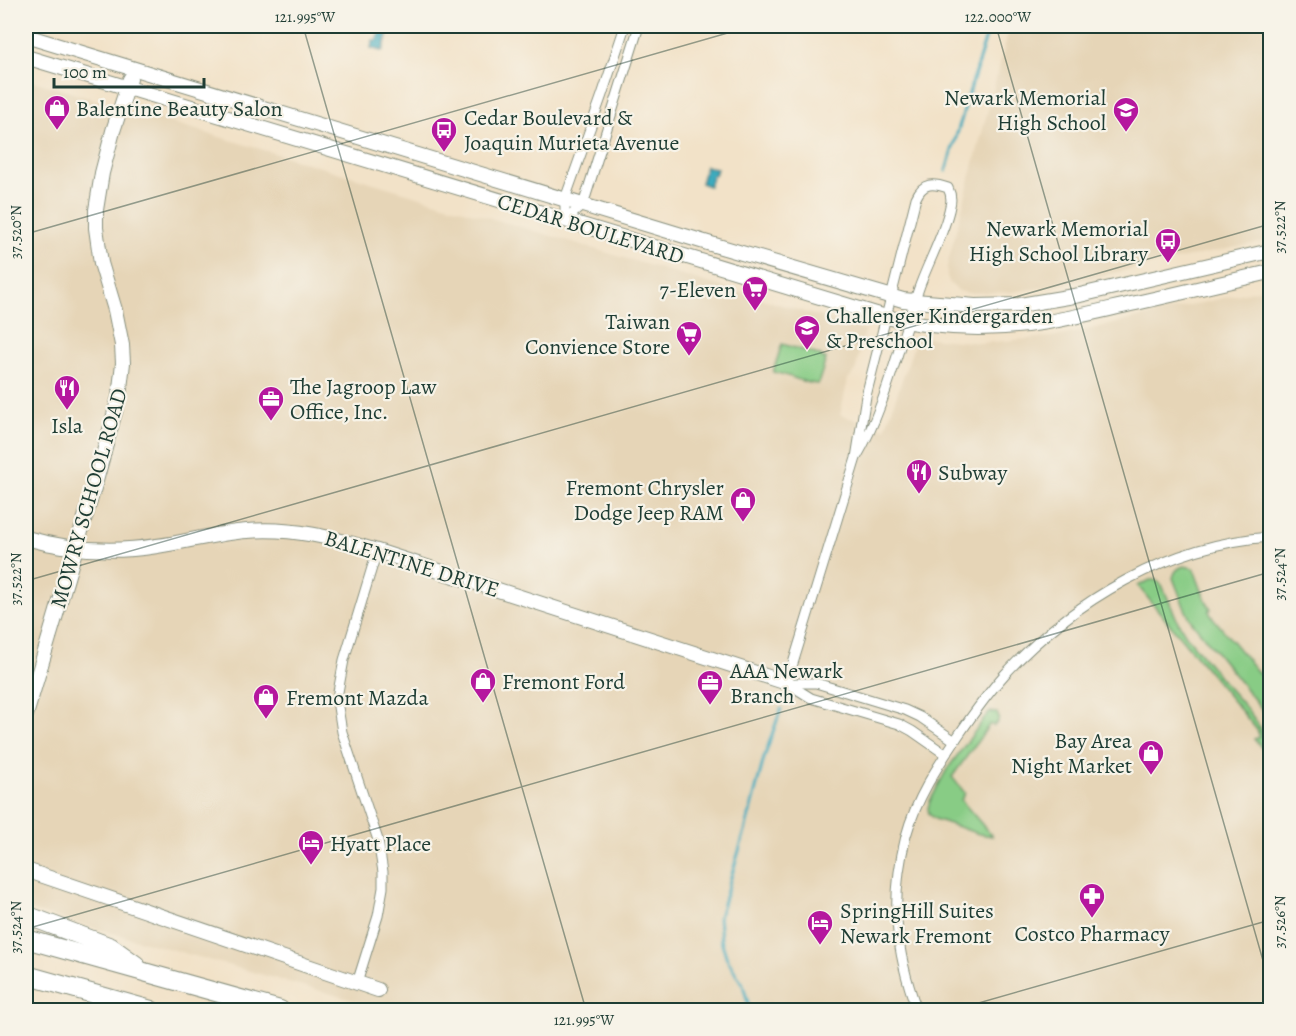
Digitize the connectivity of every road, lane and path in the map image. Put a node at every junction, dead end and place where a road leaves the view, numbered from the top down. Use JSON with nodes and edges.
{"nodes":[{"id":1,"x":625,"y":26,"type":"edge"},
{"id":2,"x":639,"y":26,"type":"edge"},
{"id":3,"x":26,"y":36,"type":"edge"},
{"id":4,"x":26,"y":57,"type":"edge"},
{"id":5,"x":133,"y":69,"type":"junction"},
{"id":6,"x":127,"y":88,"type":"junction"},
{"id":7,"x":565,"y":199,"type":"junction"},
{"id":8,"x":583,"y":205,"type":"junction"},
{"id":9,"x":566,"y":220,"type":"junction"},
{"id":10,"x":1270,"y":251,"type":"edge"},
{"id":11,"x":1270,"y":272,"type":"edge"},
{"id":12,"x":891,"y":297,"type":"junction"},
{"id":13,"x":914,"y":302,"type":"junction"},
{"id":14,"x":886,"y":317,"type":"junction"},
{"id":15,"x":909,"y":322,"type":"junction"},
{"id":16,"x":856,"y":458,"type":"junction"},
{"id":17,"x":1270,"y":537,"type":"edge"},
{"id":18,"x":26,"y":538,"type":"edge"},
{"id":19,"x":76,"y":548,"type":"junction"},
{"id":20,"x":377,"y":550,"type":"junction"},
{"id":21,"x":787,"y":683,"type":"junction"},
{"id":22,"x":26,"y":715,"type":"edge"},
{"id":23,"x":955,"y":741,"type":"junction"},
{"id":24,"x":945,"y":754,"type":"junction"},
{"id":25,"x":26,"y":870,"type":"edge"},
{"id":26,"x":26,"y":915,"type":"edge"},
{"id":27,"x":26,"y":939,"type":"edge"},
{"id":28,"x":147,"y":973,"type":"junction"},
{"id":29,"x":29,"y":977,"type":"edge"},
{"id":30,"x":357,"y":982,"type":"junction"},
{"id":31,"x":378,"y":990,"type":"dead end"},
{"id":32,"x":152,"y":1011,"type":"edge"},
{"id":33,"x":280,"y":1011,"type":"edge"},
{"id":34,"x":917,"y":1011,"type":"edge"}],
"edges":[{"from":1,"to":7,"type":"street"},
{"from":2,"to":8,"type":"street"},
{"from":3,"to":5,"type":"main road","name":"CEDAR BOULEVARD"},
{"from":4,"to":6,"type":"main road","name":"CEDAR BOULEVARD"},
{"from":5,"to":6,"type":"main road","name":"MOWRY SCHOOL ROAD"},
{"from":5,"to":7,"type":"main road","name":"CEDAR BOULEVARD"},
{"from":6,"to":9,"type":"main road","name":"CEDAR BOULEVARD"},
{"from":6,"to":19,"type":"main road","name":"MOWRY SCHOOL ROAD"},
{"from":7,"to":8,"type":"main road","name":"CEDAR BOULEVARD"},
{"from":7,"to":9,"type":"street"},
{"from":8,"to":9,"type":"street"},
{"from":8,"to":12,"type":"main road","name":"CEDAR BOULEVARD"},
{"from":9,"to":14,"type":"main road","name":"CEDAR BOULEVARD"},
{"from":10,"to":13,"type":"main road","name":"CEDAR BOULEVARD"},
{"from":11,"to":15,"type":"main road","name":"CEDAR BOULEVARD"},
{"from":12,"to":13,"type":"main road","name":"CEDAR BOULEVARD"},
{"from":12,"to":13,"type":"street"},
{"from":12,"to":14,"type":"street"},
{"from":13,"to":15,"type":"street"},
{"from":14,"to":15,"type":"main road","name":"CEDAR BOULEVARD"},
{"from":14,"to":16,"type":"street"},
{"from":15,"to":16,"type":"street"},
{"from":16,"to":21,"type":"street"},
{"from":17,"to":23,"type":"street"},
{"from":18,"to":19,"type":"main road","name":"BALENTINE DRIVE"},
{"from":19,"to":20,"type":"main road","name":"BALENTINE DRIVE"},
{"from":19,"to":22,"type":"main road","name":"MOWRY SCHOOL ROAD"},
{"from":20,"to":21,"type":"main road","name":"BALENTINE DRIVE"},
{"from":20,"to":30,"type":"street"},
{"from":21,"to":23,"type":"street","name":"BALENTINE DRIVE"},
{"from":21,"to":24,"type":"street","name":"BALENTINE DRIVE"},
{"from":23,"to":24,"type":"street"},
{"from":24,"to":34,"type":"street"},
{"from":25,"to":30,"type":"main road"},
{"from":26,"to":28,"type":"highway"},
{"from":27,"to":28,"type":"highway"},
{"from":28,"to":33,"type":"highway"},
{"from":29,"to":32,"type":"highway"},
{"from":30,"to":31,"type":"main road"}]}
